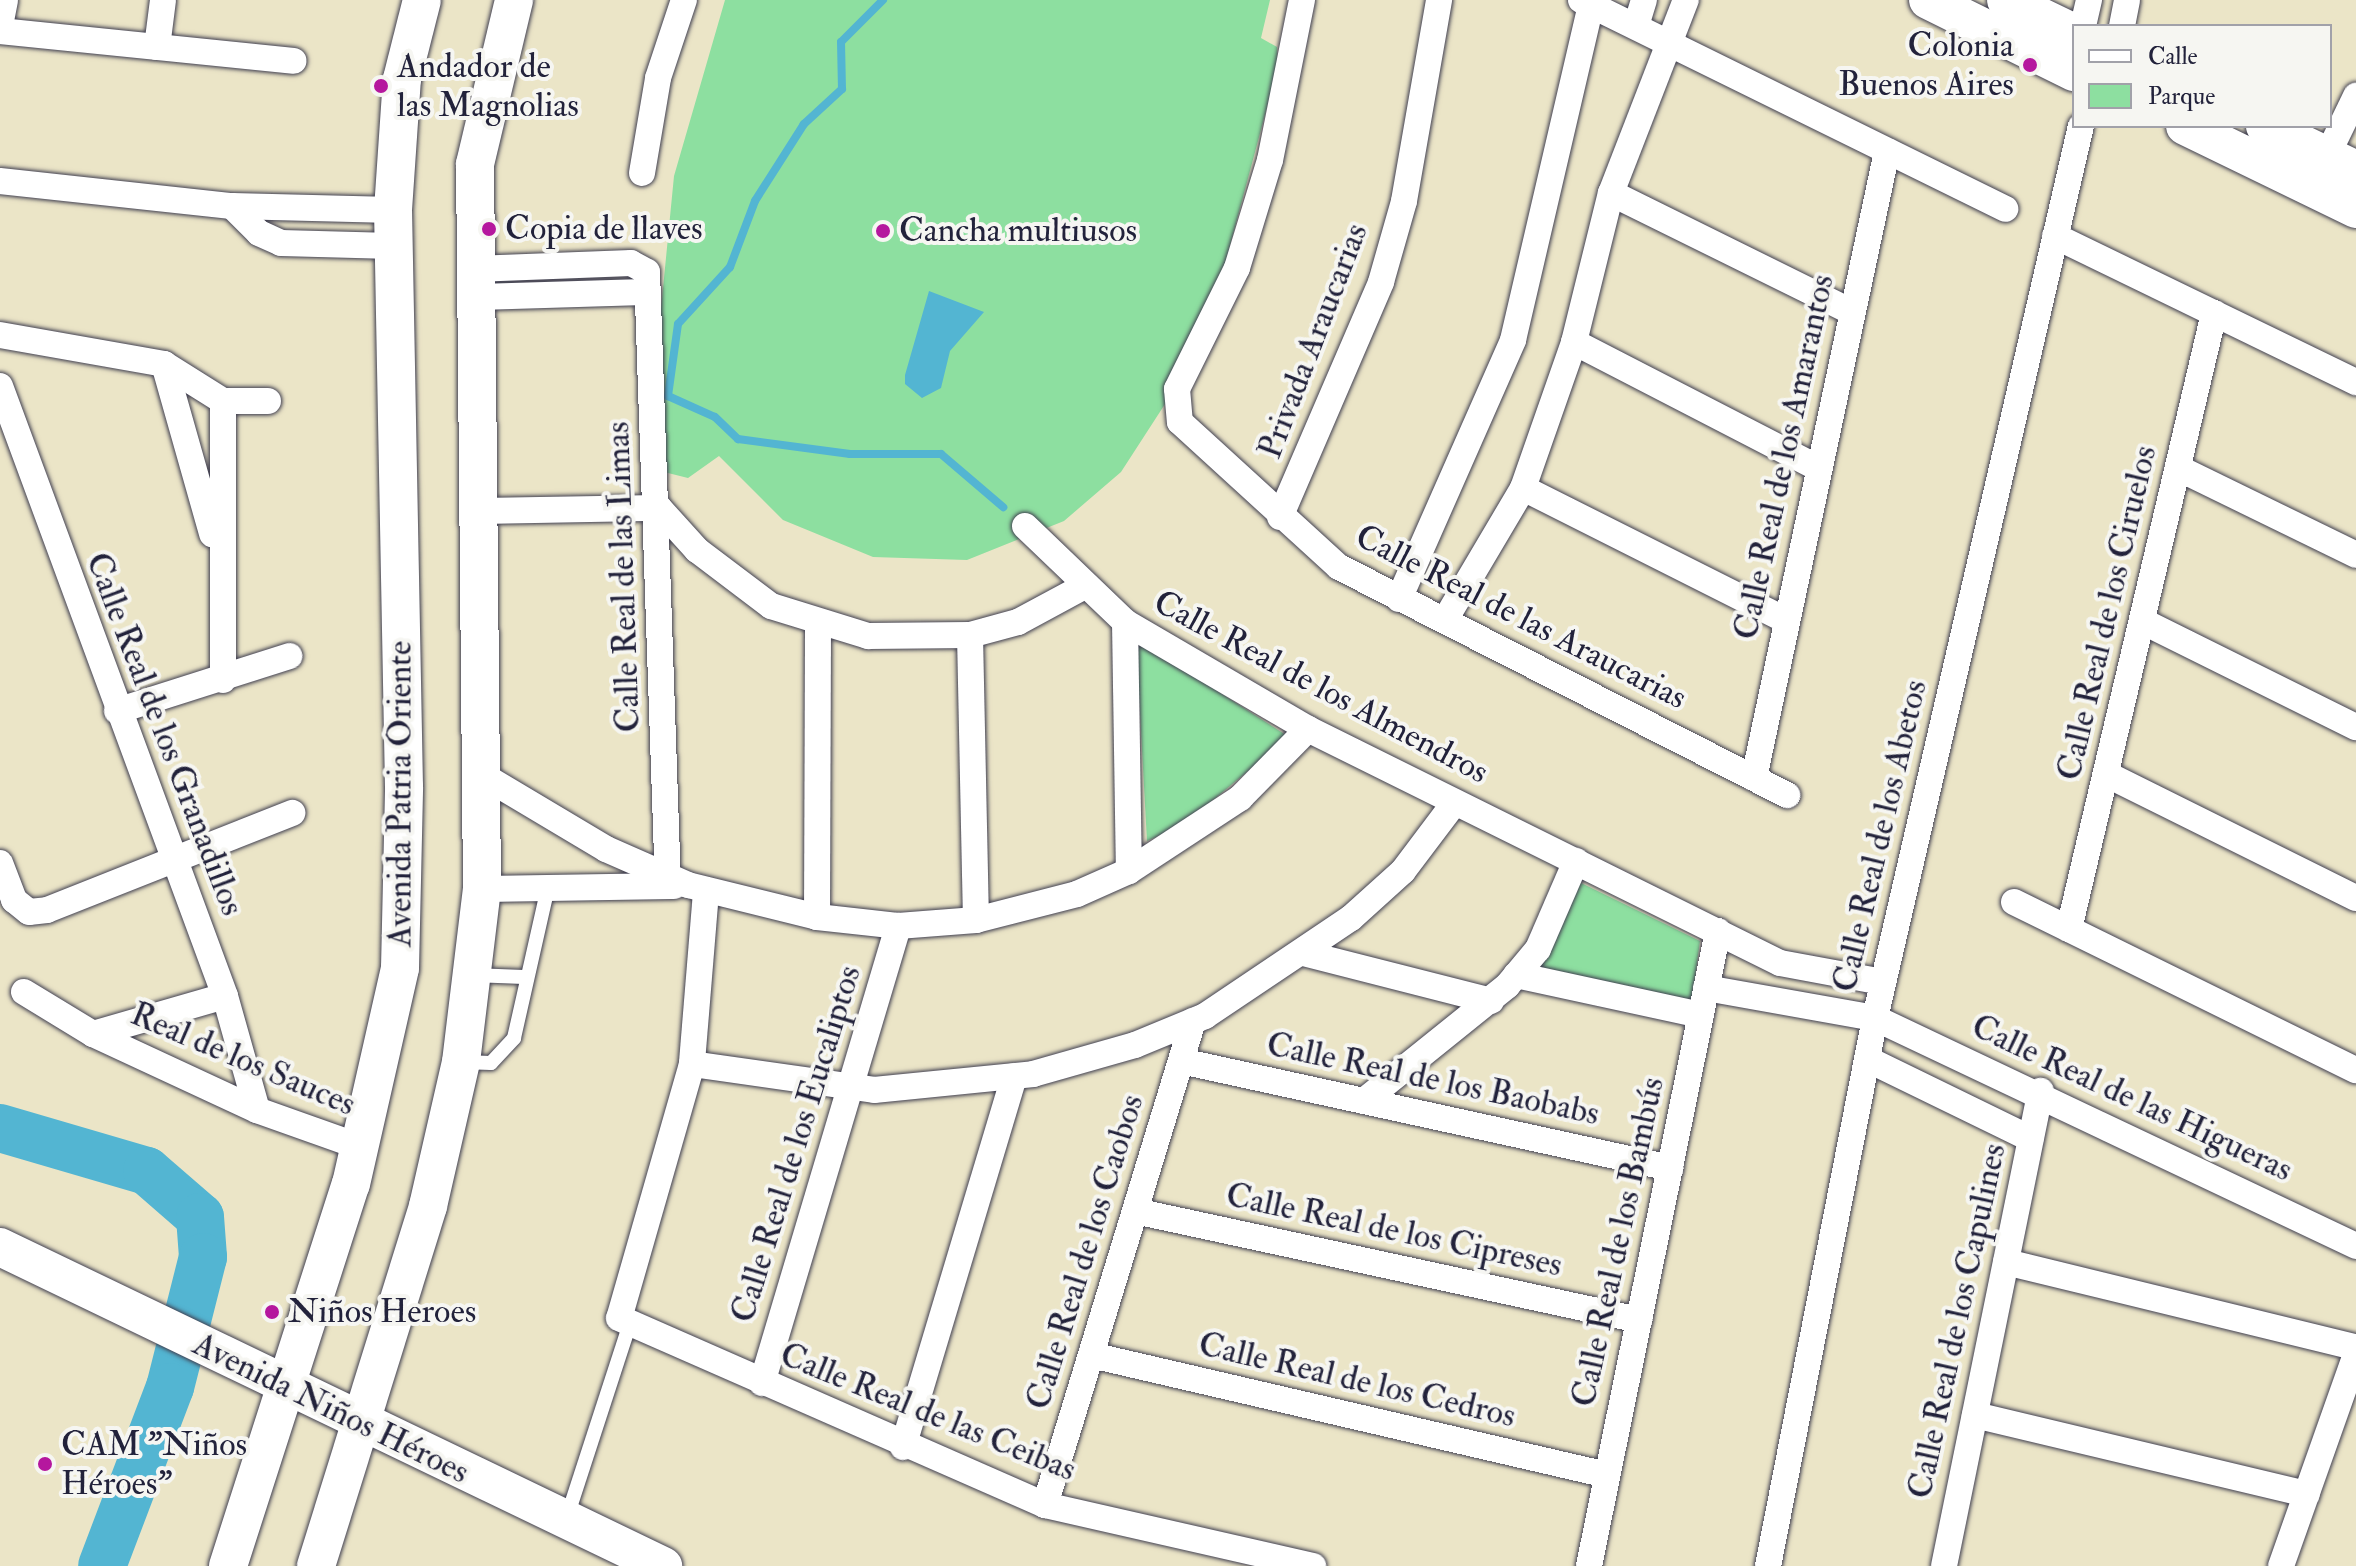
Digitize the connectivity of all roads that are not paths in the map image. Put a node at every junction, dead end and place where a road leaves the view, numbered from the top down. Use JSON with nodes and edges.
{"nodes":[{"id":1,"x":5,"y":0,"type":"edge"},
{"id":2,"x":163,"y":0,"type":"edge"},
{"id":3,"x":422,"y":0,"type":"edge"},
{"id":4,"x":514,"y":0,"type":"edge"},
{"id":5,"x":684,"y":0,"type":"edge"},
{"id":6,"x":1302,"y":0,"type":"edge"},
{"id":7,"x":1439,"y":0,"type":"edge"},
{"id":8,"x":1644,"y":0,"type":"edge"},
{"id":9,"x":1686,"y":0,"type":"edge"},
{"id":10,"x":1928,"y":0,"type":"edge"},
{"id":11,"x":2006,"y":0,"type":"edge"},
{"id":12,"x":2089,"y":0,"type":"edge"},
{"id":13,"x":2127,"y":0,"type":"edge"},
{"id":14,"x":1586,"y":3,"type":"edge"},
{"id":15,"x":2083,"y":24,"type":"edge"},
{"id":16,"x":2122,"y":24,"type":"edge"},
{"id":17,"x":1636,"y":26,"type":"junction"},
{"id":18,"x":0,"y":29,"type":"edge"},
{"id":19,"x":2072,"y":32,"type":"edge"},
{"id":20,"x":1672,"y":45,"type":"junction"},
{"id":21,"x":157,"y":47,"type":"junction"},
{"id":22,"x":293,"y":61,"type":"dead end"},
{"id":23,"x":2072,"y":72,"type":"edge"},
{"id":24,"x":2356,"y":96,"type":"edge"},
{"id":25,"x":2081,"y":128,"type":"edge"},
{"id":26,"x":2189,"y":128,"type":"edge"},
{"id":27,"x":2269,"y":128,"type":"edge"},
{"id":28,"x":1887,"y":151,"type":"junction"},
{"id":29,"x":2341,"y":163,"type":"edge"},
{"id":30,"x":642,"y":173,"type":"dead end"},
{"id":31,"x":0,"y":181,"type":"edge"},
{"id":32,"x":1611,"y":193,"type":"junction"},
{"id":33,"x":232,"y":206,"type":"junction"},
{"id":34,"x":2005,"y":209,"type":"dead end"},
{"id":35,"x":2356,"y":209,"type":"edge"},
{"id":36,"x":393,"y":228,"type":"junction"},
{"id":37,"x":2055,"y":236,"type":"junction"},
{"id":38,"x":475,"y":283,"type":"junction"},
{"id":39,"x":648,"y":292,"type":"junction"},
{"id":40,"x":1852,"y":312,"type":"junction"},
{"id":41,"x":2214,"y":313,"type":"junction"},
{"id":42,"x":0,"y":335,"type":"edge"},
{"id":43,"x":1574,"y":342,"type":"junction"},
{"id":44,"x":164,"y":364,"type":"junction"},
{"id":45,"x":2356,"y":382,"type":"edge"},
{"id":46,"x":0,"y":386,"type":"edge"},
{"id":47,"x":223,"y":401,"type":"junction"},
{"id":48,"x":268,"y":401,"type":"dead end"},
{"id":49,"x":1818,"y":468,"type":"junction"},
{"id":50,"x":2178,"y":468,"type":"junction"},
{"id":51,"x":1523,"y":488,"type":"junction"},
{"id":52,"x":659,"y":508,"type":"junction"},
{"id":53,"x":480,"y":511,"type":"junction"},
{"id":54,"x":1280,"y":517,"type":"junction"},
{"id":55,"x":1025,"y":526,"type":"dead end"},
{"id":56,"x":2356,"y":555,"type":"edge"},
{"id":57,"x":220,"y":562,"type":"junction"},
{"id":58,"x":1083,"y":587,"type":"junction"},
{"id":59,"x":1399,"y":599,"type":"junction"},
{"id":60,"x":1445,"y":620,"type":"junction"},
{"id":61,"x":1785,"y":620,"type":"junction"},
{"id":62,"x":2142,"y":621,"type":"junction"},
{"id":63,"x":1125,"y":622,"type":"junction"},
{"id":64,"x":818,"y":626,"type":"junction"},
{"id":65,"x":970,"y":635,"type":"junction"},
{"id":66,"x":289,"y":656,"type":"dead end"},
{"id":67,"x":223,"y":680,"type":"junction"},
{"id":68,"x":117,"y":711,"type":"junction"},
{"id":69,"x":2356,"y":727,"type":"edge"},
{"id":70,"x":1308,"y":729,"type":"junction"},
{"id":71,"x":2106,"y":774,"type":"junction"},
{"id":72,"x":482,"y":775,"type":"junction"},
{"id":73,"x":1754,"y":778,"type":"junction"},
{"id":74,"x":1787,"y":795,"type":"dead end"},
{"id":75,"x":1455,"y":802,"type":"junction"},
{"id":76,"x":292,"y":813,"type":"dead end"},
{"id":77,"x":175,"y":857,"type":"junction"},
{"id":78,"x":1576,"y":861,"type":"junction"},
{"id":79,"x":0,"y":863,"type":"edge"},
{"id":80,"x":1129,"y":871,"type":"junction"},
{"id":81,"x":683,"y":885,"type":"junction"},
{"id":82,"x":482,"y":889,"type":"junction"},
{"id":83,"x":547,"y":891,"type":"junction"},
{"id":84,"x":2356,"y":898,"type":"edge"},
{"id":85,"x":2014,"y":902,"type":"dead end"},
{"id":86,"x":817,"y":917,"type":"junction"},
{"id":87,"x":976,"y":920,"type":"junction"},
{"id":88,"x":898,"y":926,"type":"junction"},
{"id":89,"x":2069,"y":929,"type":"junction"},
{"id":90,"x":1718,"y":931,"type":"junction"},
{"id":91,"x":1303,"y":953,"type":"junction"},
{"id":92,"x":472,"y":975,"type":"junction"},
{"id":93,"x":1516,"y":975,"type":"junction"},
{"id":94,"x":524,"y":977,"type":"junction"},
{"id":95,"x":1883,"y":982,"type":"junction"},
{"id":96,"x":1706,"y":988,"type":"junction"},
{"id":97,"x":24,"y":992,"type":"dead end"},
{"id":98,"x":225,"y":996,"type":"junction"},
{"id":99,"x":1491,"y":1001,"type":"junction"},
{"id":100,"x":1701,"y":1015,"type":"junction"},
{"id":101,"x":1875,"y":1018,"type":"junction"},
{"id":102,"x":1193,"y":1021,"type":"junction"},
{"id":103,"x":93,"y":1034,"type":"junction"},
{"id":104,"x":1867,"y":1059,"type":"junction"},
{"id":105,"x":1181,"y":1061,"type":"junction"},
{"id":106,"x":461,"y":1062,"type":"junction"},
{"id":107,"x":692,"y":1064,"type":"junction"},
{"id":108,"x":2356,"y":1070,"type":"edge"},
{"id":109,"x":1014,"y":1076,"type":"junction"},
{"id":110,"x":850,"y":1089,"type":"junction"},
{"id":111,"x":2041,"y":1091,"type":"junction"},
{"id":112,"x":1364,"y":1101,"type":"junction"},
{"id":113,"x":257,"y":1110,"type":"junction"},
{"id":114,"x":2031,"y":1139,"type":"junction"},
{"id":115,"x":361,"y":1147,"type":"junction"},
{"id":116,"x":1670,"y":1168,"type":"junction"},
{"id":117,"x":1135,"y":1211,"type":"junction"},
{"id":118,"x":2356,"y":1246,"type":"edge"},
{"id":119,"x":0,"y":1247,"type":"edge"},
{"id":120,"x":2006,"y":1262,"type":"junction"},
{"id":121,"x":624,"y":1320,"type":"junction"},
{"id":122,"x":1639,"y":1320,"type":"junction"},
{"id":123,"x":2356,"y":1347,"type":"edge"},
{"id":124,"x":2356,"y":1354,"type":"edge"},
{"id":125,"x":1091,"y":1355,"type":"junction"},
{"id":126,"x":762,"y":1383,"type":"junction"},
{"id":127,"x":283,"y":1388,"type":"junction"},
{"id":128,"x":1975,"y":1415,"type":"junction"},
{"id":129,"x":360,"y":1424,"type":"junction"},
{"id":130,"x":903,"y":1447,"type":"junction"},
{"id":131,"x":1607,"y":1475,"type":"junction"},
{"id":132,"x":2307,"y":1494,"type":"junction"},
{"id":133,"x":1045,"y":1505,"type":"junction"},
{"id":134,"x":566,"y":1520,"type":"junction"},
{"id":135,"x":228,"y":1566,"type":"edge"},
{"id":136,"x":316,"y":1566,"type":"edge"},
{"id":137,"x":663,"y":1566,"type":"edge"},
{"id":138,"x":1313,"y":1566,"type":"edge"},
{"id":139,"x":1589,"y":1566,"type":"edge"},
{"id":140,"x":1768,"y":1566,"type":"edge"},
{"id":141,"x":1944,"y":1566,"type":"edge"},
{"id":142,"x":2281,"y":1566,"type":"edge"}],
"edges":[{"from":1,"to":18,"type":"street"},
{"from":2,"to":21,"type":"street"},
{"from":3,"to":36,"type":"main road","name":"Avenida Patria Oriente"},
{"from":4,"to":38,"type":"main road"},
{"from":5,"to":30,"type":"street"},
{"from":6,"to":54,"type":"street","name":"Calle Real de las Araucarias"},
{"from":7,"to":54,"type":"street","name":"Privada Araucarias"},
{"from":8,"to":17,"type":"street"},
{"from":9,"to":20,"type":"street"},
{"from":10,"to":23,"type":"main road"},
{"from":11,"to":19,"type":"main road"},
{"from":12,"to":15,"type":"street"},
{"from":13,"to":16,"type":"street"},
{"from":14,"to":17,"type":"street"},
{"from":14,"to":59,"type":"street"},
{"from":17,"to":20,"type":"street"},
{"from":18,"to":21,"type":"street"},
{"from":20,"to":28,"type":"street"},
{"from":20,"to":32,"type":"street"},
{"from":21,"to":22,"type":"street"},
{"from":24,"to":29,"type":"street"},
{"from":25,"to":37,"type":"street","name":"Calle Real de los Abetos"},
{"from":26,"to":35,"type":"main road"},
{"from":27,"to":29,"type":"main road"},
{"from":28,"to":34,"type":"street"},
{"from":28,"to":40,"type":"street","name":"Calle Real de los Amarantos"},
{"from":31,"to":33,"type":"street"},
{"from":32,"to":40,"type":"street"},
{"from":32,"to":43,"type":"street"},
{"from":33,"to":36,"type":"street"},
{"from":33,"to":36,"type":"street"},
{"from":36,"to":115,"type":"main road","name":"Avenida Patria Oriente"},
{"from":37,"to":41,"type":"street"},
{"from":37,"to":95,"type":"street","name":"Calle Real de los Abetos"},
{"from":38,"to":39,"type":"street"},
{"from":38,"to":39,"type":"street","name":"Calle Real de las Limas"},
{"from":38,"to":53,"type":"main road"},
{"from":39,"to":52,"type":"street","name":"Calle Real de las Limas"},
{"from":40,"to":49,"type":"street","name":"Calle Real de los Amarantos"},
{"from":41,"to":45,"type":"street"},
{"from":41,"to":50,"type":"street","name":"Calle Real de los Ciruelos"},
{"from":42,"to":44,"type":"street"},
{"from":43,"to":49,"type":"street"},
{"from":43,"to":51,"type":"street"},
{"from":44,"to":47,"type":"street"},
{"from":44,"to":57,"type":"street"},
{"from":46,"to":68,"type":"street","name":"Calle Real de los Granadillos"},
{"from":47,"to":48,"type":"street"},
{"from":47,"to":57,"type":"street"},
{"from":49,"to":61,"type":"street","name":"Calle Real de los Amarantos"},
{"from":50,"to":56,"type":"street"},
{"from":50,"to":62,"type":"street","name":"Calle Real de los Ciruelos"},
{"from":51,"to":60,"type":"street"},
{"from":51,"to":61,"type":"street"},
{"from":52,"to":53,"type":"street"},
{"from":52,"to":64,"type":"street"},
{"from":52,"to":81,"type":"street","name":"Calle Real de las Limas"},
{"from":53,"to":72,"type":"main road"},
{"from":54,"to":59,"type":"street","name":"Calle Real de las Araucarias"},
{"from":55,"to":58,"type":"street","name":"Calle Real de los Almendros"},
{"from":57,"to":67,"type":"street"},
{"from":58,"to":63,"type":"street","name":"Calle Real de los Almendros"},
{"from":58,"to":65,"type":"street"},
{"from":59,"to":60,"type":"street","name":"Calle Real de las Araucarias"},
{"from":60,"to":73,"type":"street","name":"Calle Real de las Araucarias"},
{"from":61,"to":73,"type":"street","name":"Calle Real de los Amarantos"},
{"from":62,"to":69,"type":"street"},
{"from":62,"to":71,"type":"street","name":"Calle Real de los Ciruelos"},
{"from":63,"to":70,"type":"street","name":"Calle Real de los Almendros"},
{"from":63,"to":80,"type":"street"},
{"from":64,"to":65,"type":"street"},
{"from":64,"to":86,"type":"street"},
{"from":65,"to":87,"type":"street"},
{"from":66,"to":67,"type":"street"},
{"from":67,"to":68,"type":"street"},
{"from":68,"to":77,"type":"street","name":"Calle Real de los Granadillos"},
{"from":70,"to":75,"type":"street","name":"Calle Real de los Almendros"},
{"from":70,"to":80,"type":"street"},
{"from":71,"to":84,"type":"street"},
{"from":71,"to":89,"type":"street","name":"Calle Real de los Ciruelos"},
{"from":72,"to":81,"type":"street"},
{"from":72,"to":82,"type":"main road"},
{"from":73,"to":74,"type":"street","name":"Calle Real de las Araucarias"},
{"from":75,"to":78,"type":"street","name":"Calle Real de los Almendros"},
{"from":75,"to":91,"type":"street"},
{"from":76,"to":77,"type":"street"},
{"from":77,"to":79,"type":"street"},
{"from":77,"to":98,"type":"street","name":"Calle Real de los Granadillos"},
{"from":78,"to":90,"type":"street","name":"Calle Real de los Almendros"},
{"from":78,"to":93,"type":"street"},
{"from":80,"to":87,"type":"street"},
{"from":81,"to":83,"type":"street"},
{"from":81,"to":86,"type":"street"},
{"from":81,"to":107,"type":"street","name":"Calle Real de las Limas"},
{"from":82,"to":83,"type":"street"},
{"from":82,"to":92,"type":"main road"},
{"from":83,"to":94,"type":"lane"},
{"from":85,"to":89,"type":"street"},
{"from":86,"to":88,"type":"street"},
{"from":87,"to":88,"type":"street"},
{"from":88,"to":110,"type":"street","name":"Calle Real de los Eucaliptos"},
{"from":89,"to":108,"type":"street"},
{"from":90,"to":95,"type":"street","name":"Calle Real de los Almendros"},
{"from":90,"to":96,"type":"street","name":"Calle Real de los Bambús"},
{"from":91,"to":99,"type":"street"},
{"from":91,"to":102,"type":"street"},
{"from":92,"to":94,"type":"lane"},
{"from":92,"to":106,"type":"main road"},
{"from":93,"to":99,"type":"street"},
{"from":93,"to":100,"type":"street"},
{"from":94,"to":106,"type":"lane"},
{"from":95,"to":101,"type":"street","name":"Calle Real de los Abetos"},
{"from":96,"to":100,"type":"street","name":"Calle Real de los Bambús"},
{"from":96,"to":101,"type":"street","name":"Calle Real de las Higueras"},
{"from":97,"to":103,"type":"street"},
{"from":98,"to":103,"type":"street","name":"Real de los Sauces"},
{"from":98,"to":113,"type":"street","name":"Calle Real de los Granadillos"},
{"from":99,"to":112,"type":"street"},
{"from":100,"to":116,"type":"street","name":"Calle Real de los Bambús"},
{"from":101,"to":104,"type":"street","name":"Calle Real de los Abetos"},
{"from":101,"to":111,"type":"street","name":"Calle Real de las Higueras"},
{"from":102,"to":105,"type":"street","name":"Calle Real de los Caobos"},
{"from":102,"to":109,"type":"street"},
{"from":103,"to":113,"type":"street","name":"Real de los Sauces"},
{"from":104,"to":114,"type":"street"},
{"from":104,"to":140,"type":"street","name":"Calle Real de los Abetos"},
{"from":105,"to":112,"type":"street","name":"Calle Real de los Baobabs"},
{"from":105,"to":117,"type":"street","name":"Calle Real de los Caobos"},
{"from":106,"to":129,"type":"main road"},
{"from":107,"to":110,"type":"street"},
{"from":107,"to":121,"type":"street","name":"Calle Real de las Limas"},
{"from":109,"to":110,"type":"street"},
{"from":109,"to":130,"type":"street"},
{"from":110,"to":126,"type":"street","name":"Calle Real de los Eucaliptos"},
{"from":111,"to":114,"type":"street","name":"Calle Real de los Capulines"},
{"from":111,"to":118,"type":"street","name":"Calle Real de las Higueras"},
{"from":112,"to":116,"type":"street","name":"Calle Real de los Baobabs"},
{"from":113,"to":115,"type":"street","name":"Real de los Sauces"},
{"from":114,"to":120,"type":"street","name":"Calle Real de los Capulines"},
{"from":115,"to":127,"type":"main road","name":"Avenida Patria Oriente"},
{"from":116,"to":122,"type":"street","name":"Calle Real de los Bambús"},
{"from":117,"to":122,"type":"street","name":"Calle Real de los Cipreses"},
{"from":117,"to":125,"type":"street","name":"Calle Real de los Caobos"},
{"from":119,"to":127,"type":"main road","name":"Avenida Niños Héroes"},
{"from":120,"to":123,"type":"street"},
{"from":120,"to":128,"type":"street","name":"Calle Real de los Capulines"},
{"from":121,"to":126,"type":"street","name":"Calle Real de las Ceibas"},
{"from":121,"to":134,"type":"lane"},
{"from":122,"to":131,"type":"street","name":"Calle Real de los Bambús"},
{"from":124,"to":132,"type":"street"},
{"from":125,"to":131,"type":"street","name":"Calle Real de los Cedros"},
{"from":125,"to":133,"type":"street","name":"Calle Real de los Caobos"},
{"from":126,"to":130,"type":"street","name":"Calle Real de las Ceibas"},
{"from":127,"to":129,"type":"main road","name":"Avenida Niños Héroes"},
{"from":127,"to":135,"type":"main road","name":"Avenida Patria Oriente"},
{"from":128,"to":132,"type":"street"},
{"from":128,"to":141,"type":"street","name":"Calle Real de los Capulines"},
{"from":129,"to":134,"type":"main road","name":"Avenida Niños Héroes"},
{"from":129,"to":136,"type":"main road"},
{"from":130,"to":133,"type":"street","name":"Calle Real de las Ceibas"},
{"from":131,"to":139,"type":"street","name":"Calle Real de los Bambús"},
{"from":132,"to":142,"type":"street"},
{"from":133,"to":138,"type":"street","name":"Calle Real de las Ceibas"},
{"from":134,"to":137,"type":"main road","name":"Avenida Niños Héroes"}]}
